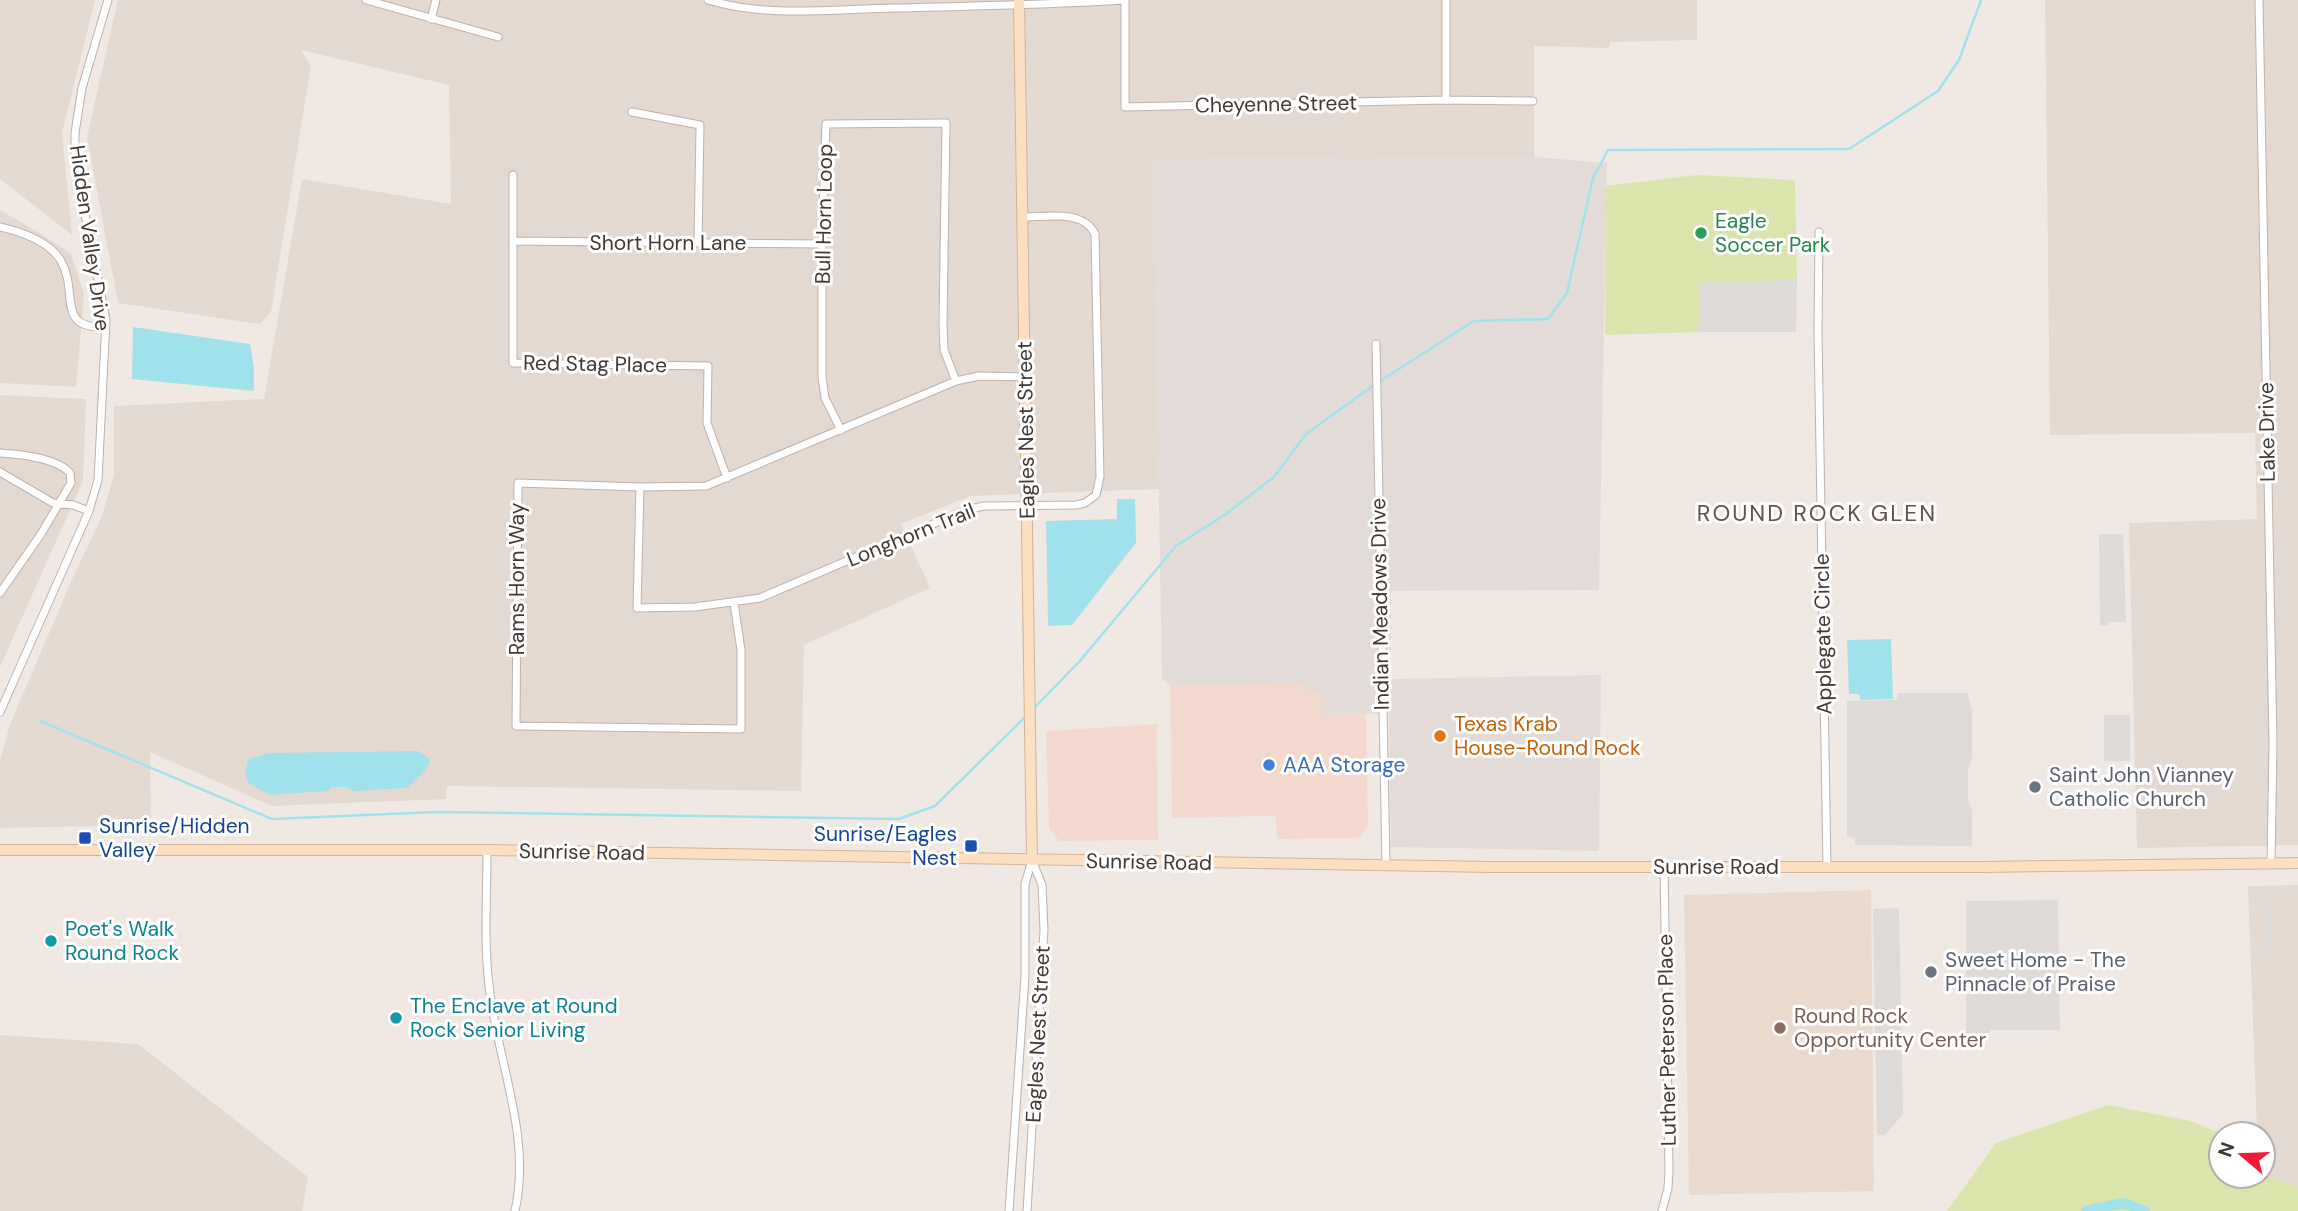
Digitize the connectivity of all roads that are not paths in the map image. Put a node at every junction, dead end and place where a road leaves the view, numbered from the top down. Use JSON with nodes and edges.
{"nodes":[{"id":1,"x":108,"y":0,"type":"edge"},
{"id":2,"x":366,"y":0,"type":"edge"},
{"id":3,"x":436,"y":0,"type":"edge"},
{"id":4,"x":708,"y":0,"type":"edge"},
{"id":5,"x":1124,"y":0,"type":"edge"},
{"id":6,"x":1446,"y":0,"type":"edge"},
{"id":7,"x":2259,"y":0,"type":"edge"},
{"id":8,"x":1019,"y":3,"type":"edge"},
{"id":9,"x":430,"y":19,"type":"junction"},
{"id":10,"x":498,"y":37,"type":"dead end"},
{"id":11,"x":1446,"y":100,"type":"junction"},
{"id":12,"x":1532,"y":101,"type":"dead end"},
{"id":13,"x":632,"y":113,"type":"dead end"},
{"id":14,"x":513,"y":175,"type":"dead end"},
{"id":15,"x":1023,"y":217,"type":"junction"},
{"id":16,"x":0,"y":227,"type":"edge"},
{"id":17,"x":1819,"y":232,"type":"dead end"},
{"id":18,"x":514,"y":242,"type":"junction"},
{"id":19,"x":698,"y":243,"type":"junction"},
{"id":20,"x":822,"y":244,"type":"junction"},
{"id":21,"x":106,"y":327,"type":"junction"},
{"id":22,"x":1376,"y":344,"type":"dead end"},
{"id":23,"x":1024,"y":377,"type":"junction"},
{"id":24,"x":956,"y":381,"type":"junction"},
{"id":25,"x":841,"y":430,"type":"junction"},
{"id":26,"x":0,"y":453,"type":"edge"},
{"id":27,"x":0,"y":471,"type":"edge"},
{"id":28,"x":727,"y":478,"type":"junction"},
{"id":29,"x":640,"y":487,"type":"junction"},
{"id":30,"x":59,"y":504,"type":"junction"},
{"id":31,"x":1027,"y":506,"type":"junction"},
{"id":32,"x":89,"y":511,"type":"junction"},
{"id":33,"x":0,"y":593,"type":"edge"},
{"id":34,"x":734,"y":603,"type":"junction"},
{"id":35,"x":0,"y":712,"type":"edge"},
{"id":36,"x":0,"y":850,"type":"edge"},
{"id":37,"x":487,"y":850,"type":"junction"},
{"id":38,"x":1032,"y":860,"type":"junction"},
{"id":39,"x":2298,"y":863,"type":"edge"},
{"id":40,"x":1386,"y":864,"type":"junction"},
{"id":41,"x":2271,"y":864,"type":"junction"},
{"id":42,"x":1664,"y":867,"type":"junction"},
{"id":43,"x":1826,"y":867,"type":"junction"},
{"id":44,"x":515,"y":1211,"type":"edge"},
{"id":45,"x":1009,"y":1211,"type":"edge"},
{"id":46,"x":1027,"y":1211,"type":"edge"},
{"id":47,"x":1662,"y":1211,"type":"edge"}],
"edges":[{"from":1,"to":21,"type":"street","name":"Hidden Valley Drive"},
{"from":2,"to":9,"type":"street"},
{"from":3,"to":9,"type":"street"},
{"from":4,"to":8,"type":"street"},
{"from":5,"to":8,"type":"street"},
{"from":5,"to":11,"type":"street","name":"Cheyenne Street"},
{"from":6,"to":11,"type":"street"},
{"from":7,"to":41,"type":"street","name":"Lake Drive"},
{"from":8,"to":15,"type":"main road","name":"Eagles Nest Street"},
{"from":9,"to":10,"type":"street"},
{"from":11,"to":12,"type":"street","name":"Cheyenne Street"},
{"from":13,"to":19,"type":"street"},
{"from":14,"to":18,"type":"street","name":"Red Stag Place"},
{"from":15,"to":23,"type":"main road","name":"Eagles Nest Street"},
{"from":15,"to":31,"type":"street","name":"Longhorn Trail"},
{"from":16,"to":21,"type":"street"},
{"from":17,"to":43,"type":"street","name":"Applegate Circle"},
{"from":18,"to":19,"type":"street","name":"Short Horn Lane"},
{"from":18,"to":28,"type":"street","name":"Red Stag Place"},
{"from":19,"to":20,"type":"street","name":"Short Horn Lane"},
{"from":20,"to":24,"type":"street","name":"Bull Horn Loop"},
{"from":20,"to":25,"type":"street","name":"Bull Horn Loop"},
{"from":21,"to":32,"type":"street","name":"Hidden Valley Drive"},
{"from":22,"to":40,"type":"street","name":"Indian Meadows Drive"},
{"from":23,"to":24,"type":"street","name":"Rams Horn Way"},
{"from":23,"to":31,"type":"main road","name":"Eagles Nest Street"},
{"from":24,"to":25,"type":"street","name":"Rams Horn Way"},
{"from":25,"to":28,"type":"street","name":"Rams Horn Way"},
{"from":26,"to":30,"type":"street"},
{"from":27,"to":30,"type":"street"},
{"from":28,"to":29,"type":"street","name":"Rams Horn Way"},
{"from":29,"to":34,"type":"street","name":"Longhorn Trail"},
{"from":29,"to":34,"type":"street","name":"Rams Horn Way"},
{"from":30,"to":32,"type":"street"},
{"from":30,"to":33,"type":"street"},
{"from":31,"to":34,"type":"street","name":"Longhorn Trail"},
{"from":31,"to":38,"type":"main road","name":"Eagles Nest Street"},
{"from":32,"to":35,"type":"street","name":"Hidden Valley Drive"},
{"from":36,"to":37,"type":"main road","name":"Sunrise Road"},
{"from":37,"to":38,"type":"main road","name":"Sunrise Road"},
{"from":37,"to":44,"type":"street"},
{"from":38,"to":40,"type":"main road","name":"Sunrise Road"},
{"from":38,"to":45,"type":"street","name":"Eagles Nest Street"},
{"from":38,"to":46,"type":"street","name":"Eagles Nest Street"},
{"from":39,"to":41,"type":"main road","name":"Sunrise Road"},
{"from":40,"to":42,"type":"main road","name":"Sunrise Road"},
{"from":41,"to":43,"type":"main road","name":"Sunrise Road"},
{"from":42,"to":43,"type":"main road","name":"Sunrise Road"},
{"from":42,"to":47,"type":"street","name":"Luther Peterson Place"}]}
